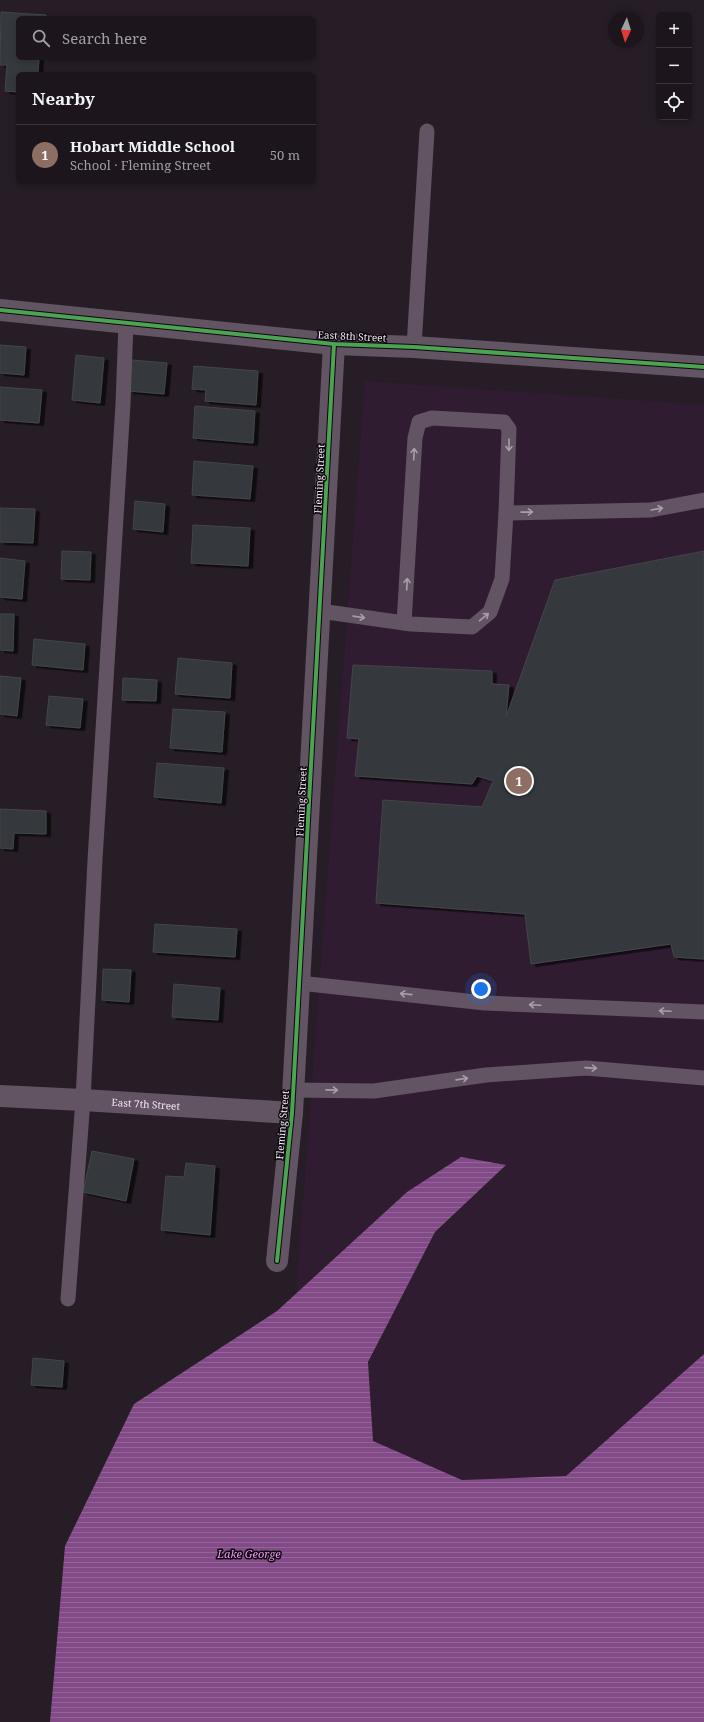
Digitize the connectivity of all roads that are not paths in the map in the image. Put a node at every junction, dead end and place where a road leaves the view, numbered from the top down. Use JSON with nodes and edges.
{"nodes":[{"id":1,"x":427,"y":131,"type":"dead end"},
{"id":2,"x":0,"y":310,"type":"edge"},
{"id":3,"x":126,"y":323,"type":"junction"},
{"id":4,"x":334,"y":344,"type":"junction"},
{"id":5,"x":414,"y":348,"type":"junction"},
{"id":6,"x":704,"y":367,"type":"edge"},
{"id":7,"x":704,"y":500,"type":"edge"},
{"id":8,"x":506,"y":512,"type":"junction"},
{"id":9,"x":320,"y":612,"type":"junction"},
{"id":10,"x":404,"y":623,"type":"junction"},
{"id":11,"x":299,"y":983,"type":"junction"},
{"id":12,"x":704,"y":1012,"type":"edge"},
{"id":13,"x":704,"y":1078,"type":"edge"},
{"id":14,"x":293,"y":1090,"type":"junction"},
{"id":15,"x":0,"y":1096,"type":"edge"},
{"id":16,"x":83,"y":1100,"type":"junction"},
{"id":17,"x":292,"y":1113,"type":"junction"},
{"id":18,"x":278,"y":1261,"type":"dead end"},
{"id":19,"x":68,"y":1299,"type":"dead end"}],
"edges":[{"from":1,"to":5,"type":"lane"},
{"from":2,"to":3,"type":"street","name":"East 8th Street"},
{"from":3,"to":4,"type":"street","name":"East 8th Street"},
{"from":3,"to":16,"type":"lane"},
{"from":4,"to":5,"type":"street","name":"East 8th Street"},
{"from":4,"to":9,"type":"street","name":"Fleming Street"},
{"from":5,"to":6,"type":"street","name":"East 8th Street"},
{"from":8,"to":7,"type":"lane","one_way":true},
{"from":10,"to":8,"type":"lane","one_way":true},
{"from":10,"to":8,"type":"lane","one_way":true},
{"from":9,"to":10,"type":"lane","one_way":true},
{"from":9,"to":11,"type":"street","name":"Fleming Street"},
{"from":12,"to":11,"type":"lane","one_way":true},
{"from":11,"to":14,"type":"street","name":"Fleming Street"},
{"from":14,"to":13,"type":"lane","one_way":true},
{"from":14,"to":17,"type":"street","name":"Fleming Street"},
{"from":15,"to":16,"type":"street","name":"East 7th Street"},
{"from":16,"to":17,"type":"street","name":"East 7th Street"},
{"from":16,"to":19,"type":"lane"},
{"from":17,"to":18,"type":"street","name":"Fleming Street"}]}
